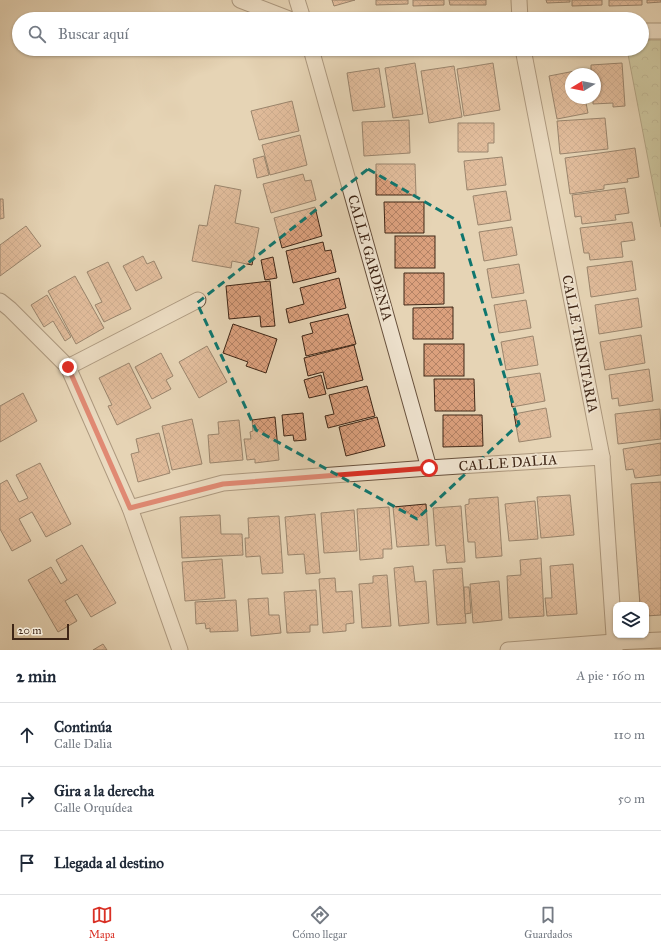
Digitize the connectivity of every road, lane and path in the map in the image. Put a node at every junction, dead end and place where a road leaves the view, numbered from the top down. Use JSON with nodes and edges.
{"nodes":[{"id":1,"x":240,"y":0,"type":"edge"},
{"id":2,"x":297,"y":0,"type":"edge"},
{"id":3,"x":520,"y":0,"type":"edge"},
{"id":4,"x":271,"y":12,"type":"edge"},
{"id":5,"x":301,"y":12,"type":"edge"},
{"id":6,"x":520,"y":12,"type":"edge"},
{"id":7,"x":649,"y":31,"type":"edge"},
{"id":8,"x":661,"y":31,"type":"edge"},
{"id":9,"x":313,"y":56,"type":"edge"},
{"id":10,"x":524,"y":56,"type":"edge"},
{"id":11,"x":198,"y":300,"type":"dead end"},
{"id":12,"x":0,"y":301,"type":"edge"},
{"id":13,"x":68,"y":367,"type":"junction"},
{"id":14,"x":602,"y":457,"type":"junction"},
{"id":15,"x":429,"y":468,"type":"junction"},
{"id":16,"x":130,"y":508,"type":"junction"},
{"id":17,"x":661,"y":640,"type":"edge"},
{"id":18,"x":615,"y":646,"type":"edge"},
{"id":19,"x":180,"y":650,"type":"edge"},
{"id":20,"x":508,"y":650,"type":"edge"}],
"edges":[{"from":1,"to":4,"type":"street"},
{"from":2,"to":5,"type":"street"},
{"from":3,"to":6,"type":"street"},
{"from":7,"to":8,"type":"street"},
{"from":9,"to":15,"type":"street","name":"CALLE GARDENIA"},
{"from":10,"to":14,"type":"street","name":"CALLE TRINITARIA"},
{"from":11,"to":13,"type":"street"},
{"from":12,"to":13,"type":"street"},
{"from":13,"to":16,"type":"street"},
{"from":14,"to":15,"type":"street","name":"CALLE DALIA"},
{"from":14,"to":18,"type":"street","name":"CALLE TRINITARIA"},
{"from":15,"to":16,"type":"street","name":"CALLE DALIA"},
{"from":16,"to":19,"type":"street"},
{"from":17,"to":18,"type":"street"},
{"from":18,"to":20,"type":"street"}]}
